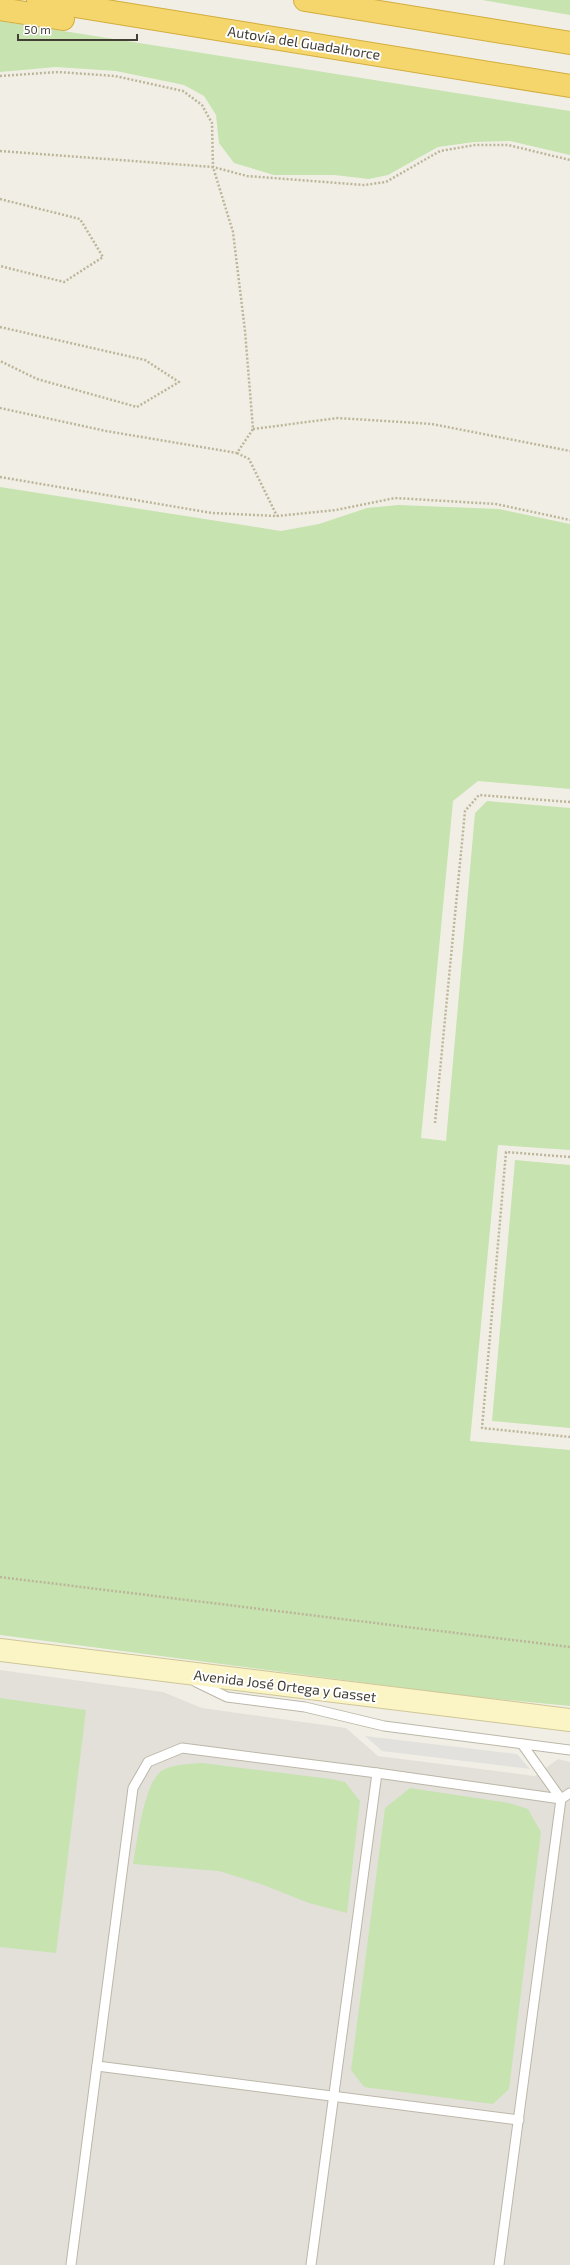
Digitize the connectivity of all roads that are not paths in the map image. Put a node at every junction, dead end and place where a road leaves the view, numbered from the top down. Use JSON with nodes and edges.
{"nodes":[{"id":1,"x":38,"y":0,"type":"edge"},
{"id":2,"x":305,"y":0,"type":"edge"},
{"id":3,"x":0,"y":10,"type":"edge"},
{"id":4,"x":570,"y":43,"type":"edge"},
{"id":5,"x":488,"y":72,"type":"junction"},
{"id":6,"x":570,"y":86,"type":"edge"},
{"id":7,"x":0,"y":1650,"type":"edge"},
{"id":8,"x":177,"y":1672,"type":"junction"},
{"id":9,"x":570,"y":1720,"type":"edge"},
{"id":10,"x":522,"y":1744,"type":"junction"},
{"id":11,"x":570,"y":1750,"type":"edge"},
{"id":12,"x":377,"y":1773,"type":"junction"},
{"id":13,"x":570,"y":1793,"type":"edge"},
{"id":14,"x":561,"y":1799,"type":"junction"},
{"id":15,"x":97,"y":2066,"type":"junction"},
{"id":16,"x":334,"y":2096,"type":"junction"},
{"id":17,"x":519,"y":2120,"type":"junction"},
{"id":18,"x":71,"y":2265,"type":"edge"},
{"id":19,"x":311,"y":2265,"type":"edge"},
{"id":20,"x":499,"y":2265,"type":"edge"}],
"edges":[{"from":1,"to":5,"type":"highway","name":"Autovía del Guadalhorce"},
{"from":2,"to":4,"type":"highway"},
{"from":3,"to":5,"type":"highway"},
{"from":5,"to":6,"type":"highway","name":"Autovía del Guadalhorce"},
{"from":7,"to":8,"type":"main road","name":"Avenida José Ortega y Gasset"},
{"from":8,"to":9,"type":"main road","name":"Avenida José Ortega y Gasset"},
{"from":8,"to":10,"type":"lane"},
{"from":10,"to":11,"type":"lane"},
{"from":10,"to":14,"type":"lane"},
{"from":12,"to":14,"type":"lane"},
{"from":12,"to":15,"type":"lane"},
{"from":12,"to":16,"type":"lane"},
{"from":13,"to":14,"type":"lane"},
{"from":14,"to":17,"type":"lane"},
{"from":15,"to":16,"type":"lane"},
{"from":15,"to":18,"type":"lane"},
{"from":16,"to":17,"type":"lane"},
{"from":16,"to":19,"type":"lane"},
{"from":17,"to":20,"type":"lane"}]}
